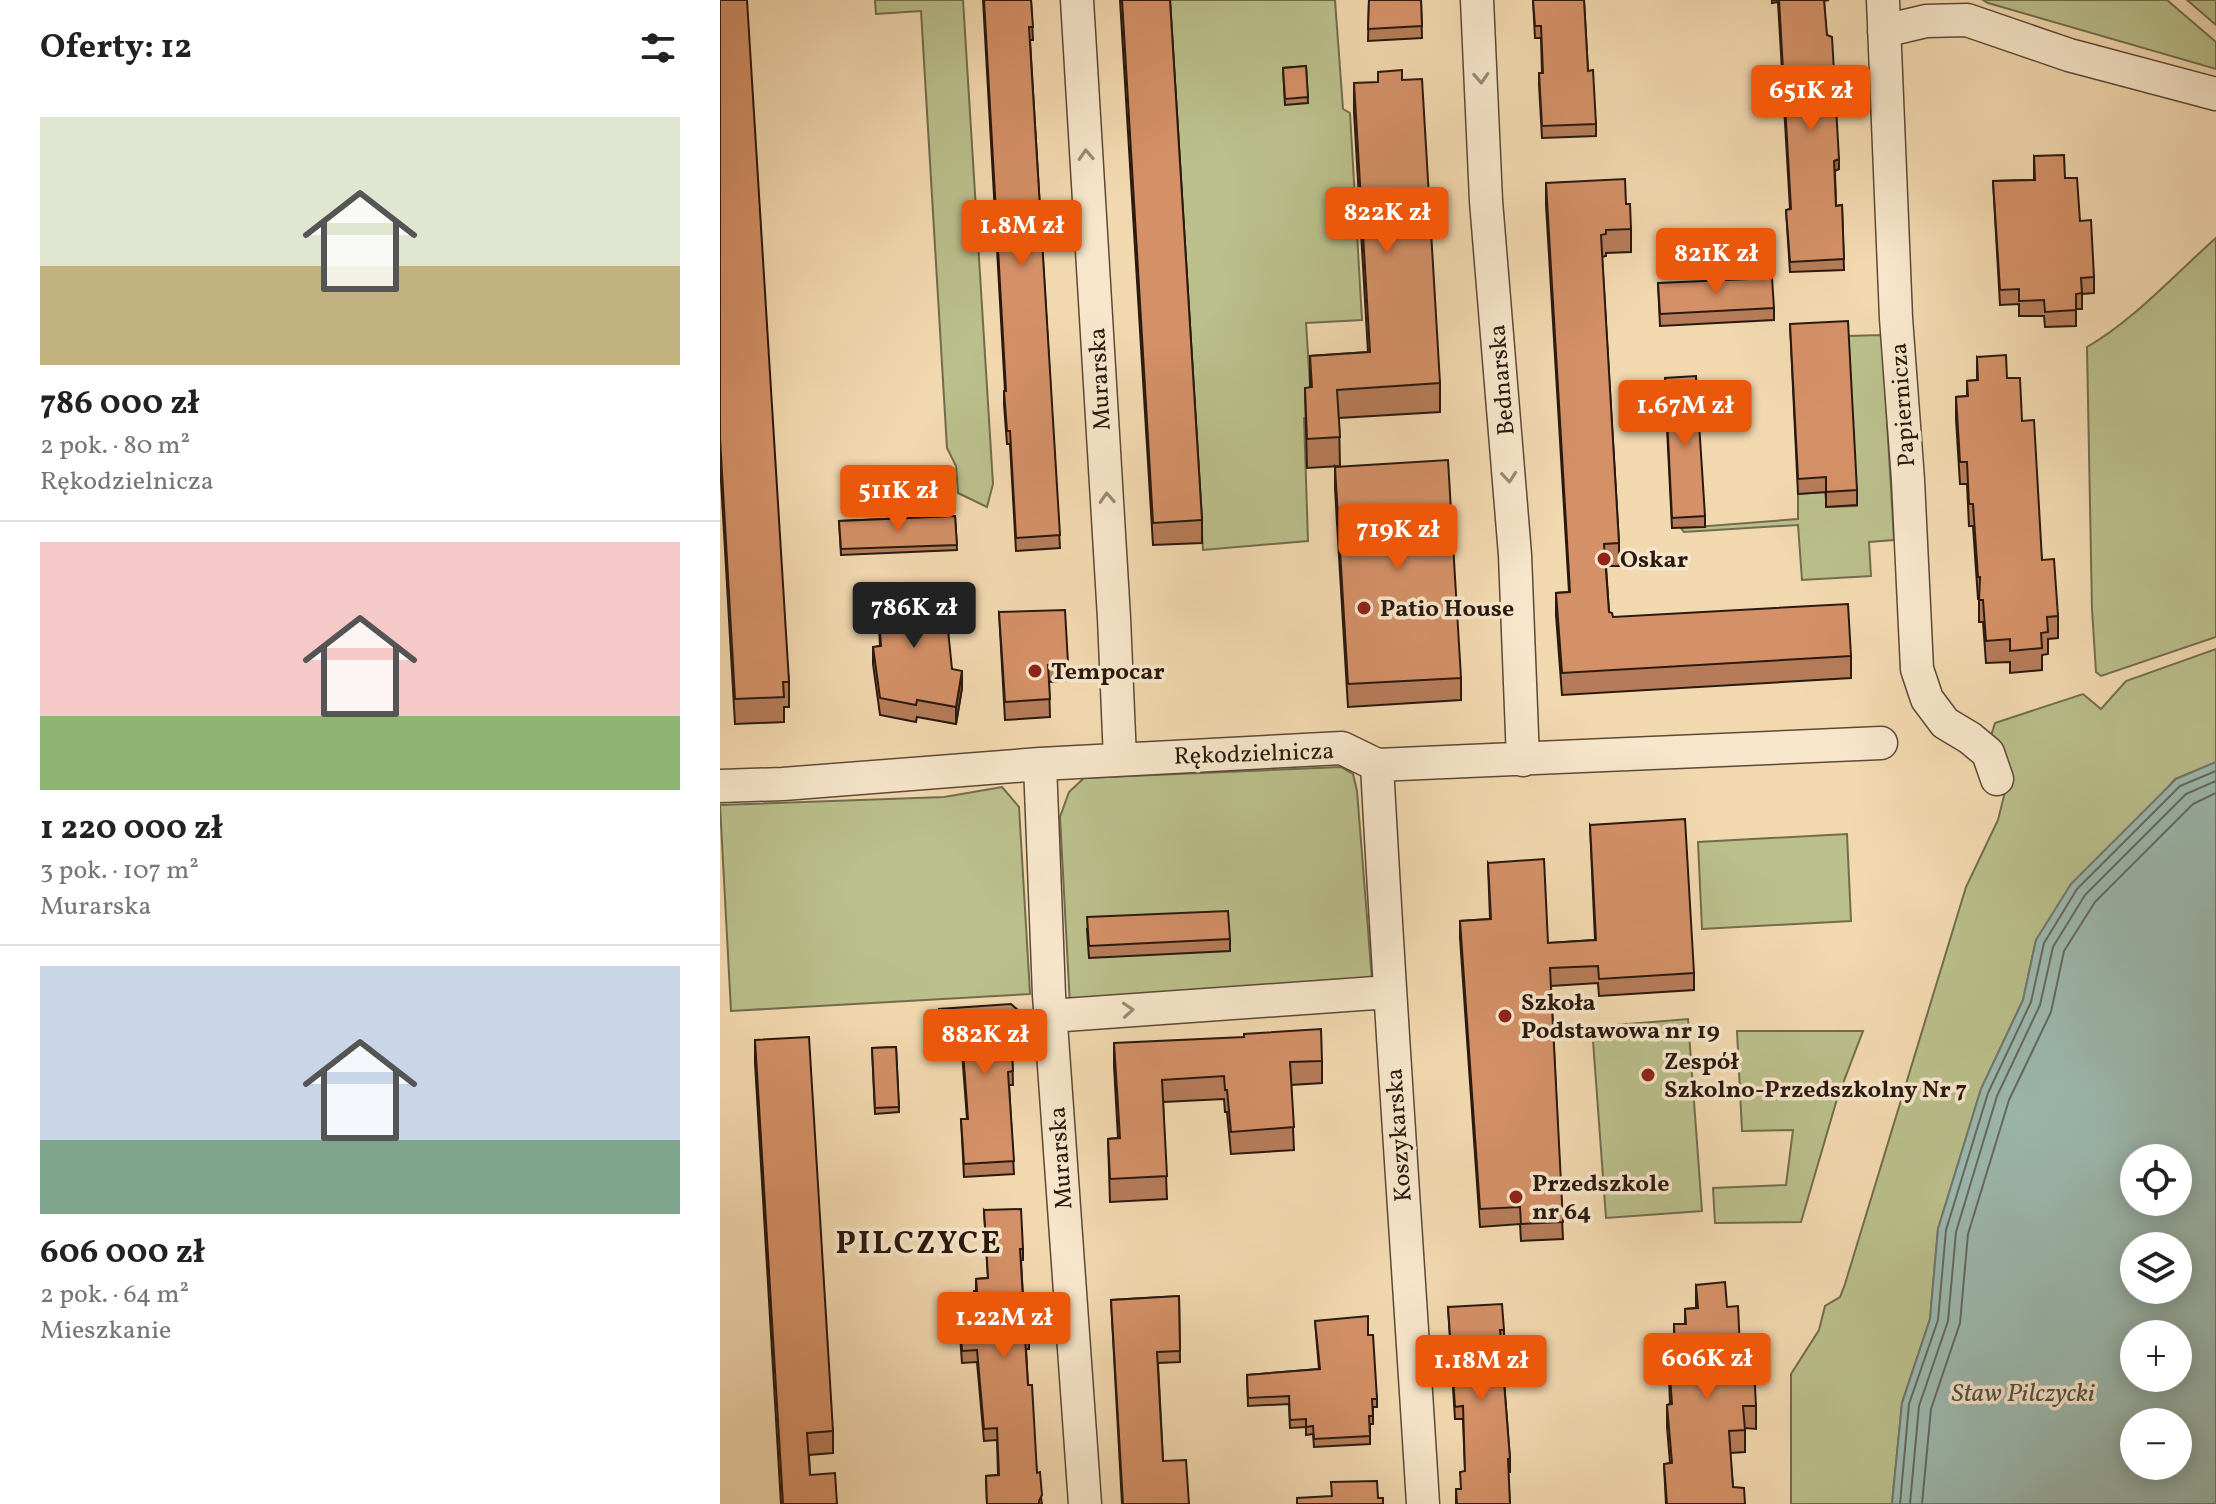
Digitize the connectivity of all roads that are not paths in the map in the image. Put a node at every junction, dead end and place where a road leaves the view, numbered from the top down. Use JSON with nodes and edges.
{"nodes":[{"id":1,"x":1077,"y":0,"type":"edge"},
{"id":2,"x":1477,"y":0,"type":"edge"},
{"id":3,"x":1958,"y":10,"type":"edge"},
{"id":4,"x":1883,"y":16,"type":"edge"},
{"id":5,"x":2216,"y":94,"type":"edge"},
{"id":6,"x":1881,"y":743,"type":"dead end"},
{"id":7,"x":1120,"y":759,"type":"junction"},
{"id":8,"x":1523,"y":760,"type":"junction"},
{"id":9,"x":1040,"y":764,"type":"junction"},
{"id":10,"x":1377,"y":765,"type":"junction"},
{"id":11,"x":1997,"y":779,"type":"dead end"},
{"id":12,"x":720,"y":786,"type":"edge"},
{"id":13,"x":1389,"y":992,"type":"junction"},
{"id":14,"x":1050,"y":1016,"type":"junction"},
{"id":15,"x":1085,"y":1504,"type":"edge"},
{"id":16,"x":1423,"y":1504,"type":"edge"}],
"edges":[{"from":7,"to":1,"type":"street","name":"Murarska","one_way":true},
{"from":2,"to":8,"type":"street","name":"Bednarska","one_way":true},
{"from":3,"to":4,"type":"street"},
{"from":3,"to":5,"type":"street"},
{"from":4,"to":11,"type":"street","name":"Papiernicza"},
{"from":6,"to":8,"type":"street","name":"Rękodzielnicza"},
{"from":7,"to":9,"type":"street","name":"Rękodzielnicza"},
{"from":7,"to":10,"type":"street","name":"Rękodzielnicza"},
{"from":8,"to":10,"type":"street","name":"Rękodzielnicza"},
{"from":9,"to":12,"type":"street","name":"Rękodzielnicza"},
{"from":9,"to":14,"type":"street","name":"Murarska"},
{"from":10,"to":13,"type":"street","name":"Koszykarska"},
{"from":14,"to":13,"type":"street","one_way":true},
{"from":13,"to":16,"type":"street","name":"Koszykarska"},
{"from":14,"to":15,"type":"street","name":"Murarska"}]}
